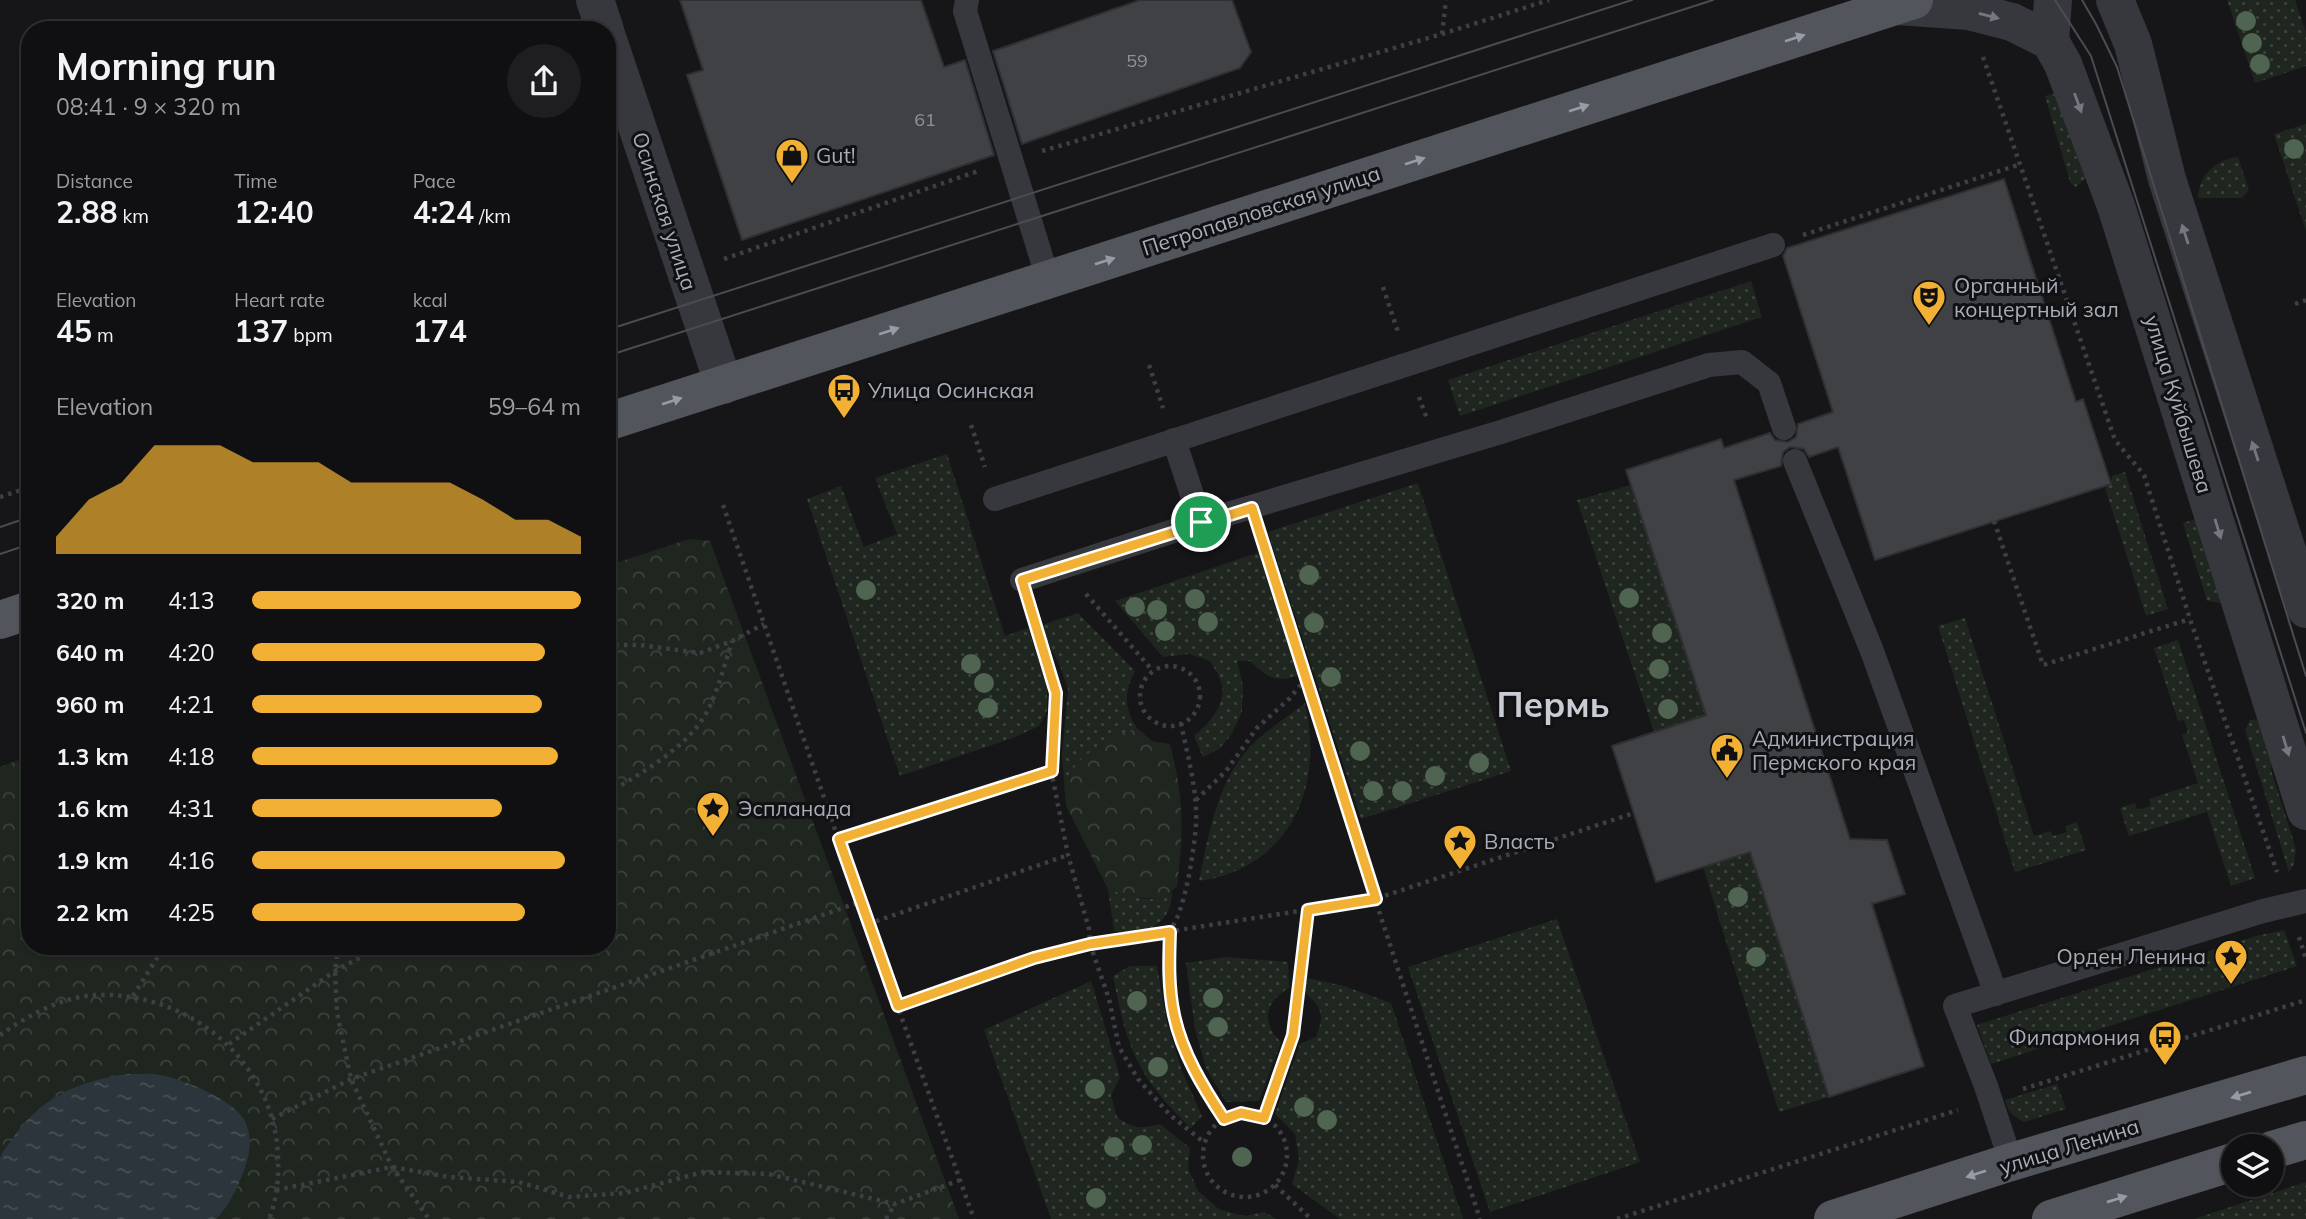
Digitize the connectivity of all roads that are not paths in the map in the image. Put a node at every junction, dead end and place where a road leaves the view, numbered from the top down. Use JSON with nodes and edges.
{"nodes":[{"id":1,"x":595,"y":0,"type":"edge"},
{"id":2,"x":967,"y":0,"type":"edge"},
{"id":3,"x":2053,"y":0,"type":"edge"},
{"id":4,"x":2115,"y":0,"type":"edge"},
{"id":5,"x":1906,"y":3,"type":"edge"},
{"id":6,"x":602,"y":21,"type":"edge"},
{"id":7,"x":2050,"y":41,"type":"junction"},
{"id":8,"x":616,"y":64,"type":"edge"},
{"id":9,"x":1773,"y":245,"type":"road end"},
{"id":10,"x":1048,"y":279,"type":"junction"},
{"id":11,"x":724,"y":385,"type":"junction"},
{"id":12,"x":616,"y":419,"type":"edge"},
{"id":13,"x":1784,"y":428,"type":"dead end"},
{"id":14,"x":1174,"y":440,"type":"junction"},
{"id":15,"x":1795,"y":461,"type":"dead end"},
{"id":16,"x":995,"y":499,"type":"dead end"},
{"id":17,"x":1201,"y":522,"type":"junction"},
{"id":18,"x":1022,"y":580,"type":"road end"},
{"id":19,"x":2306,"y":609,"type":"edge"},
{"id":20,"x":21,"y":613,"type":"edge"},
{"id":21,"x":0,"y":620,"type":"edge"},
{"id":22,"x":2306,"y":811,"type":"edge"},
{"id":23,"x":2297,"y":903,"type":"edge"},
{"id":24,"x":1996,"y":994,"type":"junction"},
{"id":25,"x":2306,"y":1075,"type":"edge"},
{"id":26,"x":2306,"y":1140,"type":"edge"},
{"id":27,"x":2284,"y":1146,"type":"edge"},
{"id":28,"x":2011,"y":1162,"type":"junction"},
{"id":29,"x":2221,"y":1166,"type":"edge"},
{"id":30,"x":1833,"y":1219,"type":"edge"},
{"id":31,"x":2052,"y":1219,"type":"edge"}],
"edges":[{"from":1,"to":6,"type":"street"},
{"from":2,"to":10,"type":"lane"},
{"from":3,"to":7,"type":"street"},
{"from":19,"to":4,"type":"street","one_way":true},
{"from":5,"to":7,"type":"street","one_way":true},
{"from":10,"to":5,"type":"main road","name":"Петропавловская улица","one_way":true},
{"from":7,"to":22,"type":"street","name":"улица Куйбышева","one_way":true},
{"from":8,"to":11,"type":"street","name":"Осинская улица"},
{"from":9,"to":14,"type":"lane"},
{"from":11,"to":10,"type":"main road","name":"Петропавловская улица","one_way":true},
{"from":12,"to":11,"type":"main road","name":"Петропавловская улица","one_way":true},
{"from":13,"to":17,"type":"lane"},
{"from":14,"to":16,"type":"lane"},
{"from":14,"to":17,"type":"lane"},
{"from":15,"to":24,"type":"lane"},
{"from":17,"to":18,"type":"lane"},
{"from":20,"to":21,"type":"main road"},
{"from":23,"to":24,"type":"lane"},
{"from":24,"to":28,"type":"lane"},
{"from":25,"to":28,"type":"main road","name":"улица Ленина","one_way":true},
{"from":26,"to":27,"type":"main road"},
{"from":28,"to":30,"type":"main road","name":"улица Ленина","one_way":true},
{"from":31,"to":29,"type":"main road","one_way":true}]}
